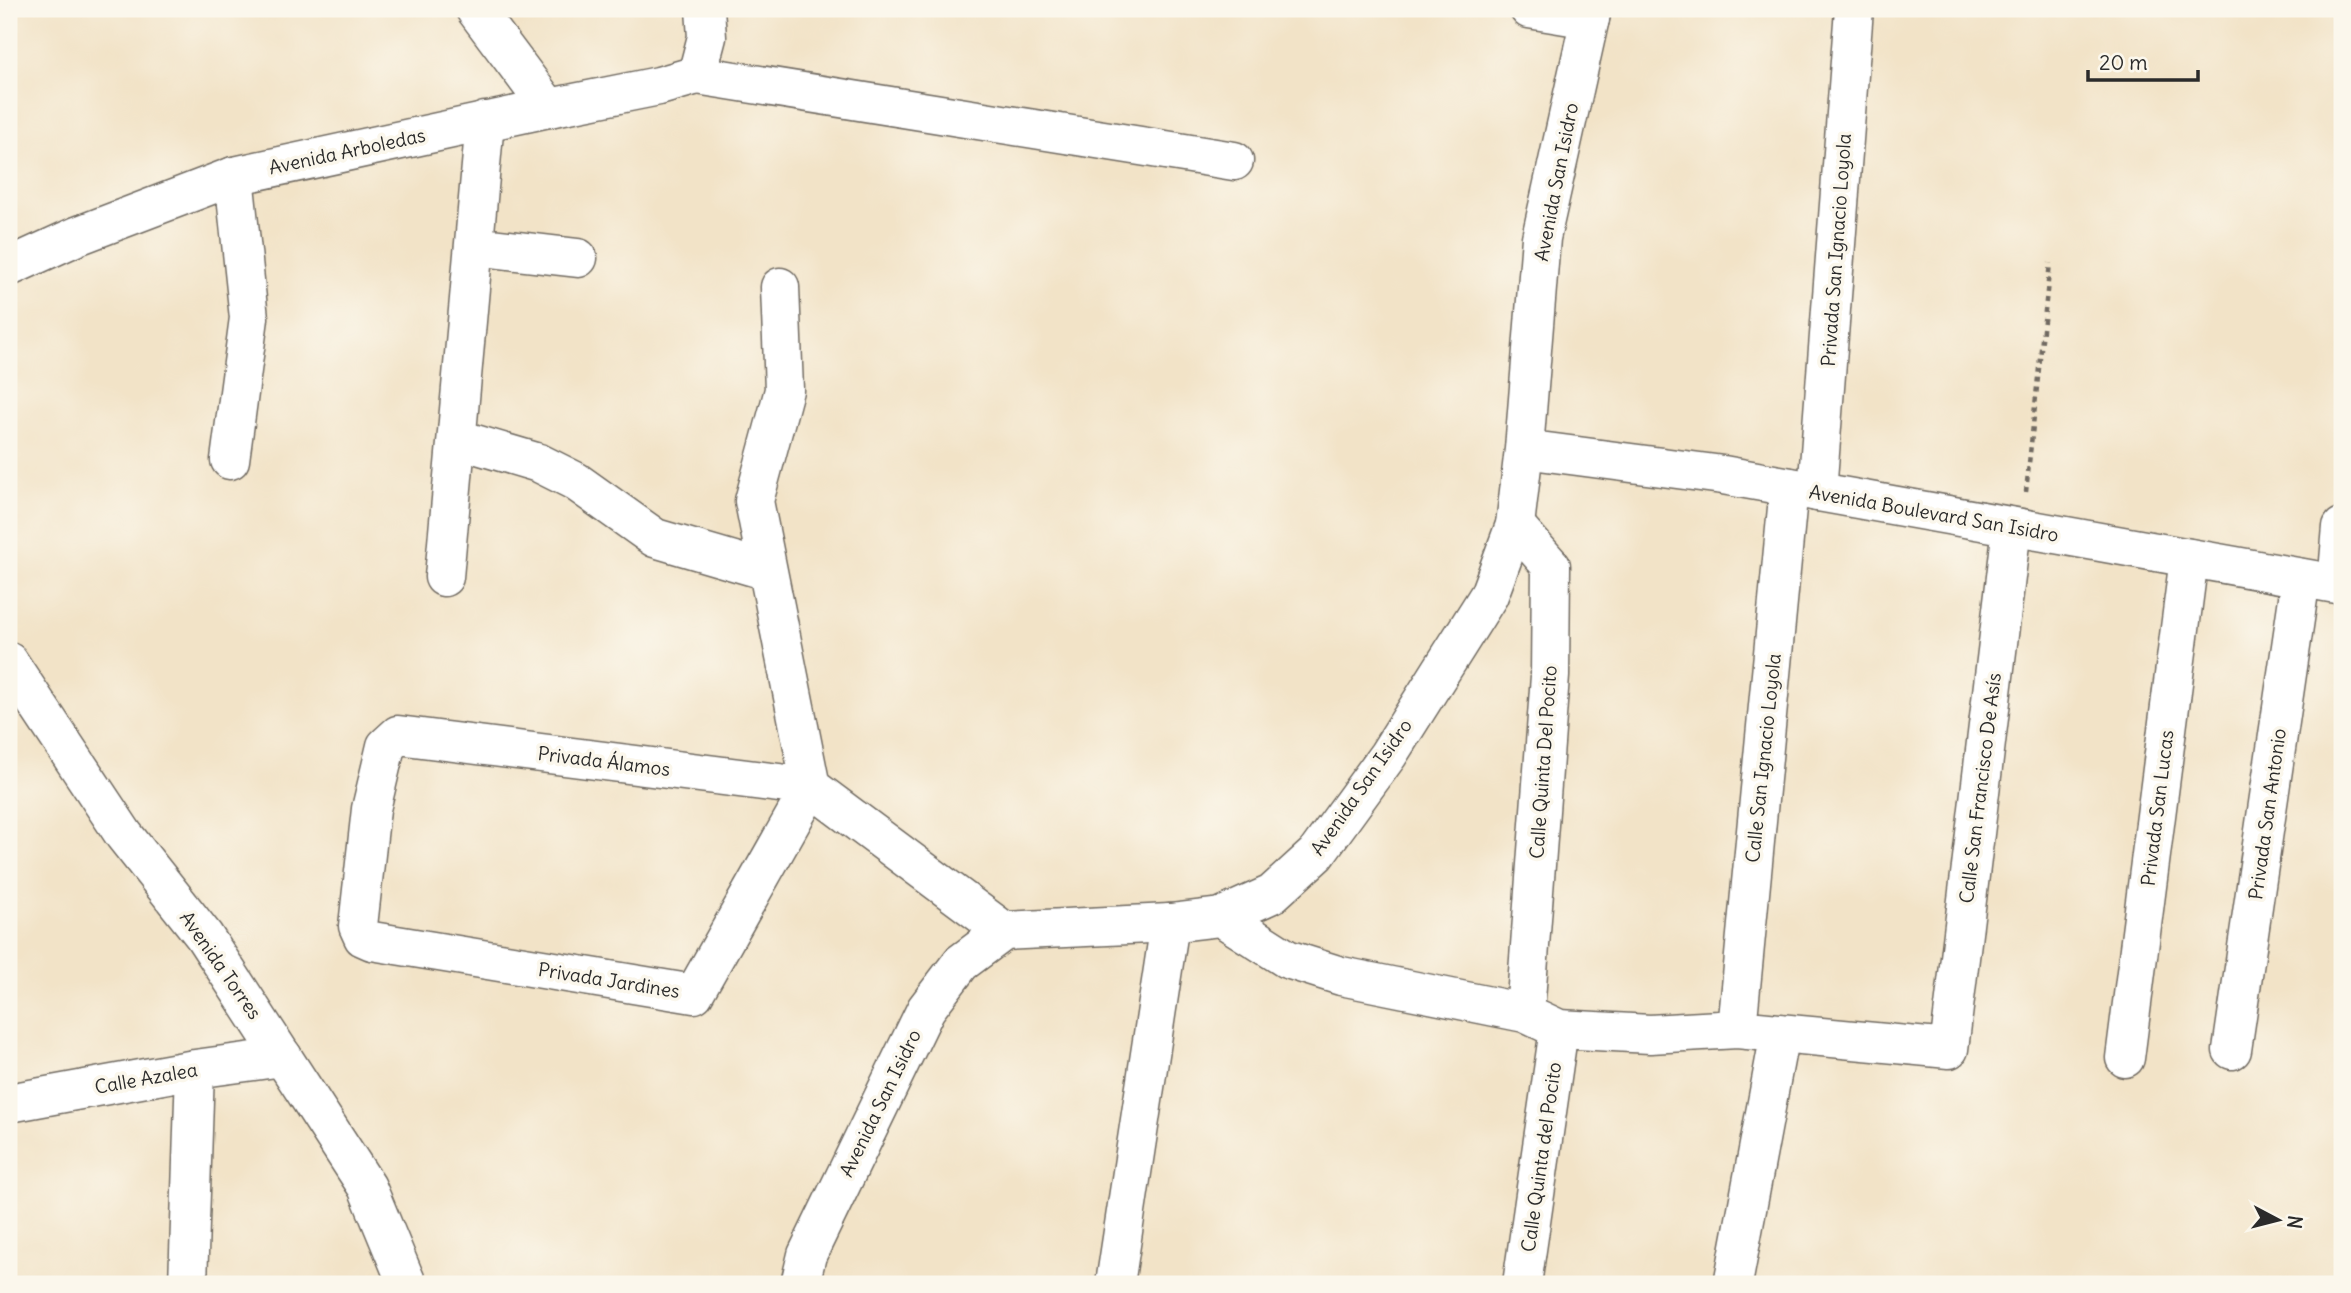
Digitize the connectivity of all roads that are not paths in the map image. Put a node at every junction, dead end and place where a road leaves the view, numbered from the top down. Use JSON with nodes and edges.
{"nodes":[{"id":1,"x":475,"y":9,"type":"edge"},
{"id":2,"x":705,"y":9,"type":"edge"},
{"id":3,"x":1529,"y":9,"type":"edge"},
{"id":4,"x":1854,"y":9,"type":"edge"},
{"id":5,"x":1591,"y":14,"type":"edge"},
{"id":6,"x":697,"y":75,"type":"junction"},
{"id":7,"x":549,"y":108,"type":"junction"},
{"id":8,"x":485,"y":121,"type":"junction"},
{"id":9,"x":1234,"y":161,"type":"dead end"},
{"id":10,"x":234,"y":176,"type":"junction"},
{"id":11,"x":474,"y":246,"type":"junction"},
{"id":12,"x":578,"y":258,"type":"dead end"},
{"id":13,"x":9,"y":267,"type":"edge"},
{"id":14,"x":780,"y":287,"type":"dead end"},
{"id":15,"x":458,"y":439,"type":"junction"},
{"id":16,"x":1524,"y":449,"type":"junction"},
{"id":17,"x":230,"y":460,"type":"dead end"},
{"id":18,"x":1803,"y":490,"type":"junction"},
{"id":19,"x":1515,"y":525,"type":"junction"},
{"id":20,"x":2017,"y":527,"type":"junction"},
{"id":21,"x":2342,"y":527,"type":"edge"},
{"id":22,"x":2189,"y":558,"type":"junction"},
{"id":23,"x":768,"y":571,"type":"junction"},
{"id":24,"x":444,"y":577,"type":"dead end"},
{"id":25,"x":2327,"y":582,"type":"edge"},
{"id":26,"x":9,"y":662,"type":"edge"},
{"id":27,"x":811,"y":787,"type":"junction"},
{"id":28,"x":1221,"y":917,"type":"junction"},
{"id":29,"x":1170,"y":923,"type":"junction"},
{"id":30,"x":1004,"y":931,"type":"junction"},
{"id":31,"x":372,"y":941,"type":"joint"},
{"id":32,"x":1525,"y":1013,"type":"junction"},
{"id":33,"x":1559,"y":1029,"type":"junction"},
{"id":34,"x":1737,"y":1029,"type":"junction"},
{"id":35,"x":1780,"y":1033,"type":"junction"},
{"id":36,"x":2232,"y":1050,"type":"dead end"},
{"id":37,"x":283,"y":1057,"type":"junction"},
{"id":38,"x":2125,"y":1058,"type":"dead end"},
{"id":39,"x":195,"y":1069,"type":"junction"},
{"id":40,"x":9,"y":1103,"type":"edge"},
{"id":41,"x":188,"y":1284,"type":"edge"},
{"id":42,"x":407,"y":1284,"type":"edge"},
{"id":43,"x":800,"y":1284,"type":"edge"},
{"id":44,"x":1115,"y":1284,"type":"edge"},
{"id":45,"x":1522,"y":1284,"type":"edge"},
{"id":46,"x":1733,"y":1284,"type":"edge"}],
"edges":[{"from":1,"to":7,"type":"street"},
{"from":2,"to":6,"type":"street"},
{"from":3,"to":5,"type":"street"},
{"from":4,"to":18,"type":"street","name":"Privada San Ignacio Loyola"},
{"from":5,"to":16,"type":"street","name":"Avenida San Isidro"},
{"from":6,"to":7,"type":"street","name":"Avenida Arboledas"},
{"from":6,"to":9,"type":"street"},
{"from":7,"to":8,"type":"street","name":"Avenida Arboledas"},
{"from":8,"to":10,"type":"street","name":"Avenida Arboledas"},
{"from":8,"to":11,"type":"street"},
{"from":10,"to":13,"type":"street","name":"Avenida Arboledas"},
{"from":10,"to":17,"type":"street"},
{"from":11,"to":12,"type":"street"},
{"from":11,"to":15,"type":"street"},
{"from":14,"to":23,"type":"street"},
{"from":15,"to":23,"type":"street"},
{"from":15,"to":24,"type":"street"},
{"from":16,"to":18,"type":"street","name":"Avenida Boulevard San Isidro"},
{"from":16,"to":19,"type":"street","name":"Avenida San Isidro"},
{"from":18,"to":20,"type":"street","name":"Avenida Boulevard San Isidro"},
{"from":18,"to":34,"type":"street","name":"Calle San Ignacio Loyola"},
{"from":19,"to":28,"type":"street","name":"Avenida San Isidro"},
{"from":19,"to":32,"type":"street","name":"Calle Quinta Del Pocito"},
{"from":20,"to":22,"type":"street","name":"Avenida Boulevard San Isidro"},
{"from":20,"to":35,"type":"street","name":"Calle San Francisco De Asís"},
{"from":21,"to":25,"type":"street","name":"Privada San Antonio"},
{"from":22,"to":25,"type":"street","name":"Avenida Boulevard San Isidro"},
{"from":22,"to":38,"type":"street","name":"Privada San Lucas"},
{"from":23,"to":27,"type":"street"},
{"from":25,"to":36,"type":"street","name":"Privada San Antonio"},
{"from":26,"to":37,"type":"street","name":"Avenida Torres"},
{"from":27,"to":30,"type":"street"},
{"from":27,"to":31,"type":"street","name":"Privada Jardines"},
{"from":27,"to":31,"type":"street","name":"Privada Álamos"},
{"from":28,"to":29,"type":"street","name":"Avenida San Isidro"},
{"from":28,"to":32,"type":"street"},
{"from":29,"to":30,"type":"street","name":"Avenida San Isidro"},
{"from":29,"to":44,"type":"street"},
{"from":30,"to":43,"type":"street","name":"Avenida San Isidro"},
{"from":32,"to":33,"type":"street"},
{"from":33,"to":34,"type":"street"},
{"from":33,"to":45,"type":"street","name":"Calle Quinta del Pocito"},
{"from":34,"to":35,"type":"street"},
{"from":35,"to":46,"type":"street"},
{"from":37,"to":39,"type":"street","name":"Calle Azalea"},
{"from":37,"to":42,"type":"street","name":"Avenida Torres"},
{"from":39,"to":40,"type":"street","name":"Calle Azalea"},
{"from":39,"to":41,"type":"street"}]}
